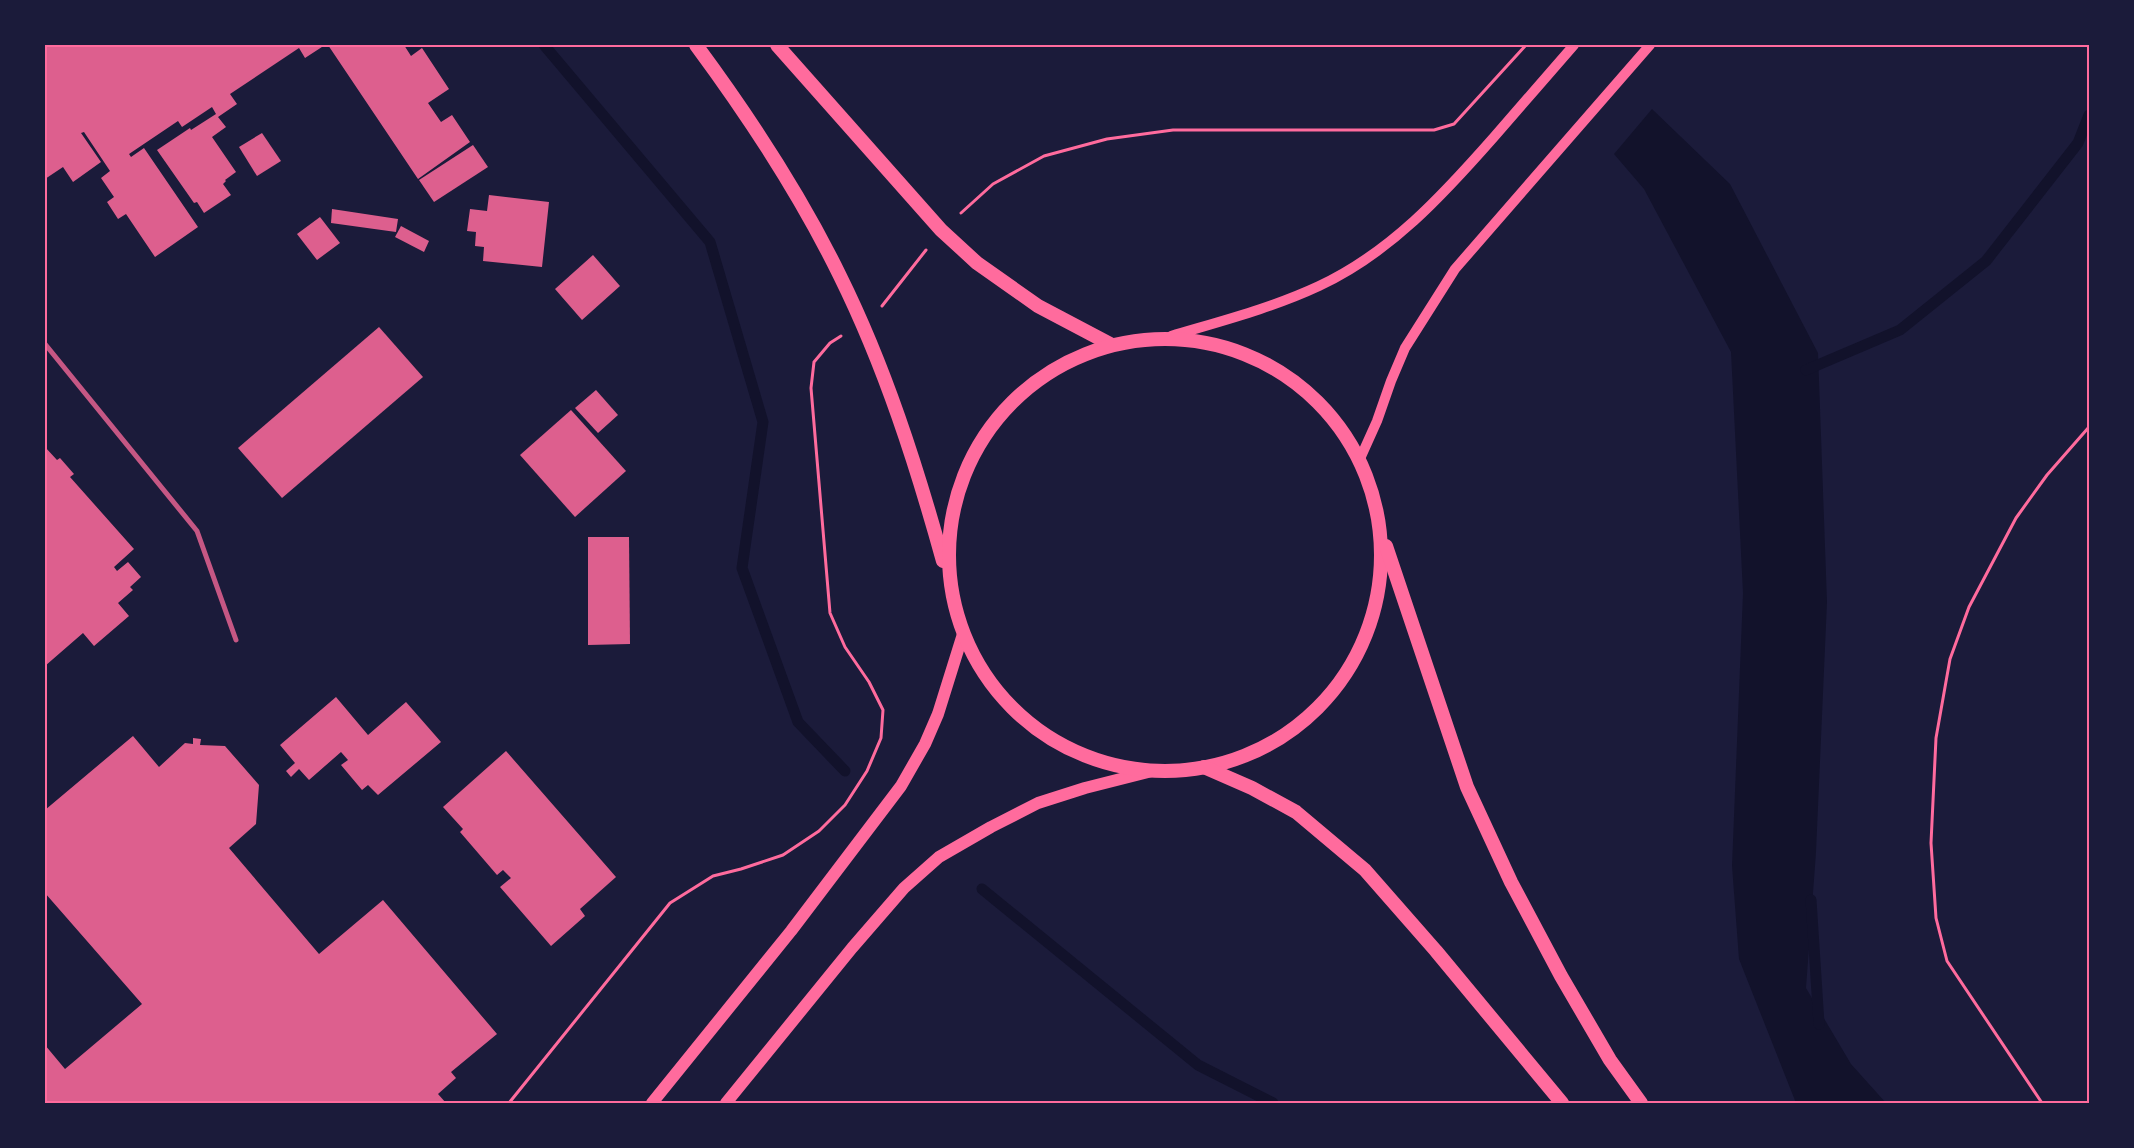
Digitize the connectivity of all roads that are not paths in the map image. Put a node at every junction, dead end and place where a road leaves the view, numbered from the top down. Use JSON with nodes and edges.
{"nodes":[{"id":1,"x":696,"y":45,"type":"edge"},
{"id":2,"x":777,"y":45,"type":"edge"},
{"id":3,"x":1574,"y":45,"type":"edge"},
{"id":4,"x":1650,"y":45,"type":"edge"},
{"id":5,"x":1171,"y":336,"type":"junction"},
{"id":6,"x":45,"y":344,"type":"edge"},
{"id":7,"x":1110,"y":344,"type":"junction"},
{"id":8,"x":1359,"y":461,"type":"junction"},
{"id":9,"x":1383,"y":538,"type":"junction"},
{"id":10,"x":946,"y":574,"type":"junction"},
{"id":11,"x":963,"y":634,"type":"junction"},
{"id":12,"x":236,"y":640,"type":"dead end"},
{"id":13,"x":1204,"y":767,"type":"junction"},
{"id":14,"x":1156,"y":770,"type":"junction"},
{"id":15,"x":652,"y":1103,"type":"edge"},
{"id":16,"x":726,"y":1103,"type":"edge"},
{"id":17,"x":1562,"y":1103,"type":"edge"},
{"id":18,"x":1641,"y":1103,"type":"edge"}],
"edges":[{"from":1,"to":10,"type":"highway"},
{"from":2,"to":7,"type":"highway"},
{"from":3,"to":5,"type":"main road"},
{"from":4,"to":8,"type":"main road"},
{"from":5,"to":7,"type":"highway"},
{"from":5,"to":8,"type":"highway"},
{"from":6,"to":12,"type":"street"},
{"from":7,"to":10,"type":"highway"},
{"from":8,"to":9,"type":"highway"},
{"from":9,"to":13,"type":"highway"},
{"from":9,"to":18,"type":"highway"},
{"from":10,"to":11,"type":"highway"},
{"from":11,"to":14,"type":"highway"},
{"from":11,"to":15,"type":"main road"},
{"from":13,"to":14,"type":"highway"},
{"from":13,"to":17,"type":"highway"},
{"from":14,"to":16,"type":"main road"}]}
